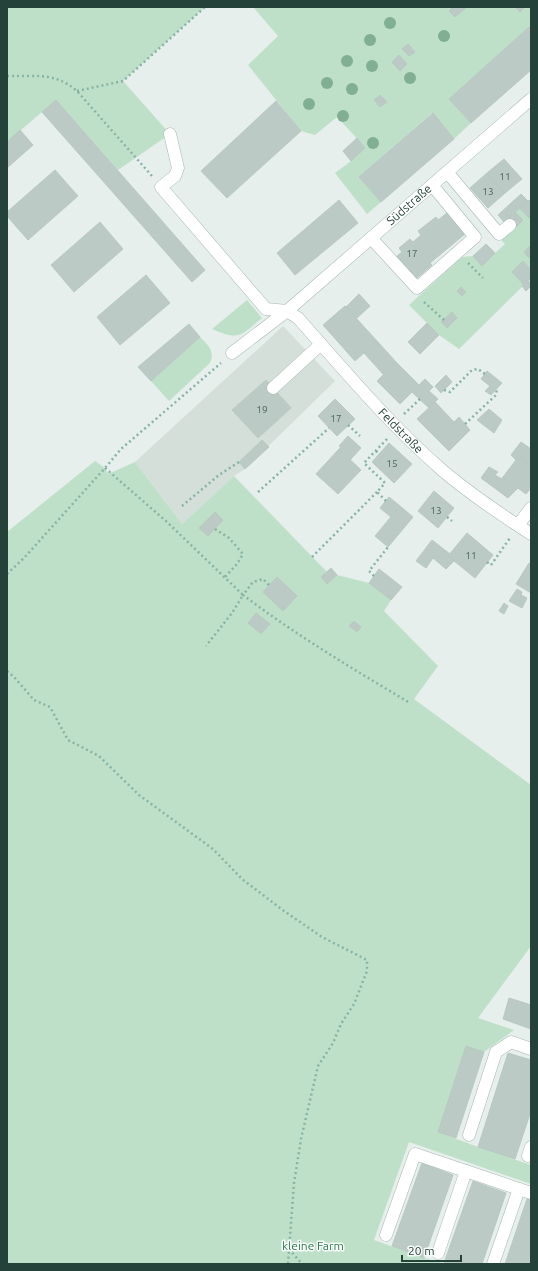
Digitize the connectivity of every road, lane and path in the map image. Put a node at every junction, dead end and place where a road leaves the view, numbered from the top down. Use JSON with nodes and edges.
{"nodes":[{"id":1,"x":205,"y":7,"type":"edge"},
{"id":2,"x":7,"y":76,"type":"edge"},
{"id":3,"x":77,"y":91,"type":"junction"},
{"id":4,"x":531,"y":99,"type":"edge"},
{"id":5,"x":170,"y":134,"type":"dead end"},
{"id":6,"x":447,"y":172,"type":"junction"},
{"id":7,"x":432,"y":185,"type":"junction"},
{"id":8,"x":161,"y":187,"type":"junction"},
{"id":9,"x":510,"y":225,"type":"dead end"},
{"id":10,"x":371,"y":238,"type":"junction"},
{"id":11,"x":458,"y":253,"type":"junction"},
{"id":12,"x":483,"y":278,"type":"dead end"},
{"id":13,"x":418,"y":288,"type":"junction"},
{"id":14,"x":287,"y":311,"type":"junction"},
{"id":15,"x":444,"y":320,"type":"dead end"},
{"id":16,"x":321,"y":344,"type":"junction"},
{"id":17,"x":232,"y":353,"type":"joint"},
{"id":18,"x":485,"y":374,"type":"dead end"},
{"id":19,"x":273,"y":388,"type":"dead end"},
{"id":20,"x":497,"y":388,"type":"dead end"},
{"id":21,"x":444,"y":390,"type":"dead end"},
{"id":22,"x":420,"y":399,"type":"dead end"},
{"id":23,"x":465,"y":424,"type":"dead end"},
{"id":24,"x":348,"y":425,"type":"dead end"},
{"id":25,"x":397,"y":427,"type":"junction"},
{"id":26,"x":329,"y":428,"type":"dead end"},
{"id":27,"x":360,"y":436,"type":"dead end"},
{"id":28,"x":376,"y":451,"type":"junction"},
{"id":29,"x":379,"y":454,"type":"dead end"},
{"id":30,"x":239,"y":462,"type":"dead end"},
{"id":31,"x":106,"y":468,"type":"junction"},
{"id":32,"x":258,"y":492,"type":"dead end"},
{"id":33,"x":377,"y":492,"type":"junction"},
{"id":34,"x":386,"y":501,"type":"dead end"},
{"id":35,"x":182,"y":506,"type":"dead end"},
{"id":36,"x":531,"y":508,"type":"edge"},
{"id":37,"x":447,"y":517,"type":"dead end"},
{"id":38,"x":452,"y":521,"type":"dead end"},
{"id":39,"x":518,"y":525,"type":"junction"},
{"id":40,"x":215,"y":529,"type":"dead end"},
{"id":41,"x":531,"y":534,"type":"edge"},
{"id":42,"x":388,"y":547,"type":"dead end"},
{"id":43,"x":312,"y":557,"type":"dead end"},
{"id":44,"x":487,"y":562,"type":"dead end"},
{"id":45,"x":7,"y":574,"type":"edge"},
{"id":46,"x":374,"y":576,"type":"dead end"},
{"id":47,"x":225,"y":577,"type":"junction"},
{"id":48,"x":269,"y":585,"type":"dead end"},
{"id":49,"x":243,"y":595,"type":"junction"},
{"id":50,"x":206,"y":646,"type":"dead end"},
{"id":51,"x":7,"y":671,"type":"edge"},
{"id":52,"x":410,"y":703,"type":"dead end"},
{"id":53,"x":531,"y":1048,"type":"edge"},
{"id":54,"x":469,"y":1135,"type":"dead end"},
{"id":55,"x":466,"y":1171,"type":"junction"},
{"id":56,"x":525,"y":1191,"type":"edge"},
{"id":57,"x":386,"y":1235,"type":"dead end"},
{"id":58,"x":289,"y":1249,"type":"junction"},
{"id":59,"x":438,"y":1253,"type":"dead end"},
{"id":60,"x":288,"y":1264,"type":"edge"},
{"id":61,"x":302,"y":1264,"type":"edge"},
{"id":62,"x":493,"y":1264,"type":"edge"}],
"edges":[{"from":1,"to":3,"type":"path"},
{"from":2,"to":3,"type":"path"},
{"from":3,"to":8,"type":"path"},
{"from":4,"to":6,"type":"street","name":"Südstraße"},
{"from":5,"to":8,"type":"street"},
{"from":6,"to":7,"type":"street","name":"Südstraße"},
{"from":6,"to":9,"type":"street"},
{"from":7,"to":10,"type":"street","name":"Südstraße"},
{"from":7,"to":11,"type":"street"},
{"from":8,"to":14,"type":"street"},
{"from":10,"to":13,"type":"street"},
{"from":10,"to":14,"type":"street","name":"Südstraße"},
{"from":11,"to":12,"type":"path"},
{"from":11,"to":13,"type":"street"},
{"from":13,"to":15,"type":"path"},
{"from":14,"to":16,"type":"street","name":"Feldstraße"},
{"from":14,"to":17,"type":"street","name":"Südstraße"},
{"from":16,"to":19,"type":"street"},
{"from":16,"to":25,"type":"street","name":"Feldstraße"},
{"from":17,"to":31,"type":"path"},
{"from":18,"to":21,"type":"path"},
{"from":20,"to":23,"type":"path"},
{"from":22,"to":25,"type":"path"},
{"from":24,"to":27,"type":"path"},
{"from":25,"to":28,"type":"path"},
{"from":25,"to":39,"type":"street","name":"Feldstraße"},
{"from":26,"to":32,"type":"path"},
{"from":28,"to":29,"type":"path"},
{"from":28,"to":33,"type":"path"},
{"from":30,"to":35,"type":"path"},
{"from":31,"to":45,"type":"path"},
{"from":31,"to":47,"type":"path"},
{"from":33,"to":34,"type":"path"},
{"from":33,"to":43,"type":"path"},
{"from":36,"to":39,"type":"street"},
{"from":37,"to":38,"type":"path"},
{"from":39,"to":41,"type":"street","name":"Feldstraße"},
{"from":39,"to":44,"type":"path"},
{"from":40,"to":47,"type":"path"},
{"from":42,"to":46,"type":"path"},
{"from":47,"to":49,"type":"path"},
{"from":48,"to":49,"type":"path"},
{"from":49,"to":50,"type":"path"},
{"from":49,"to":52,"type":"path"},
{"from":51,"to":58,"type":"path"},
{"from":53,"to":54,"type":"street"},
{"from":55,"to":56,"type":"street"},
{"from":55,"to":57,"type":"street"},
{"from":55,"to":59,"type":"street"},
{"from":56,"to":62,"type":"street"},
{"from":58,"to":60,"type":"path"},
{"from":58,"to":61,"type":"path"}]}
